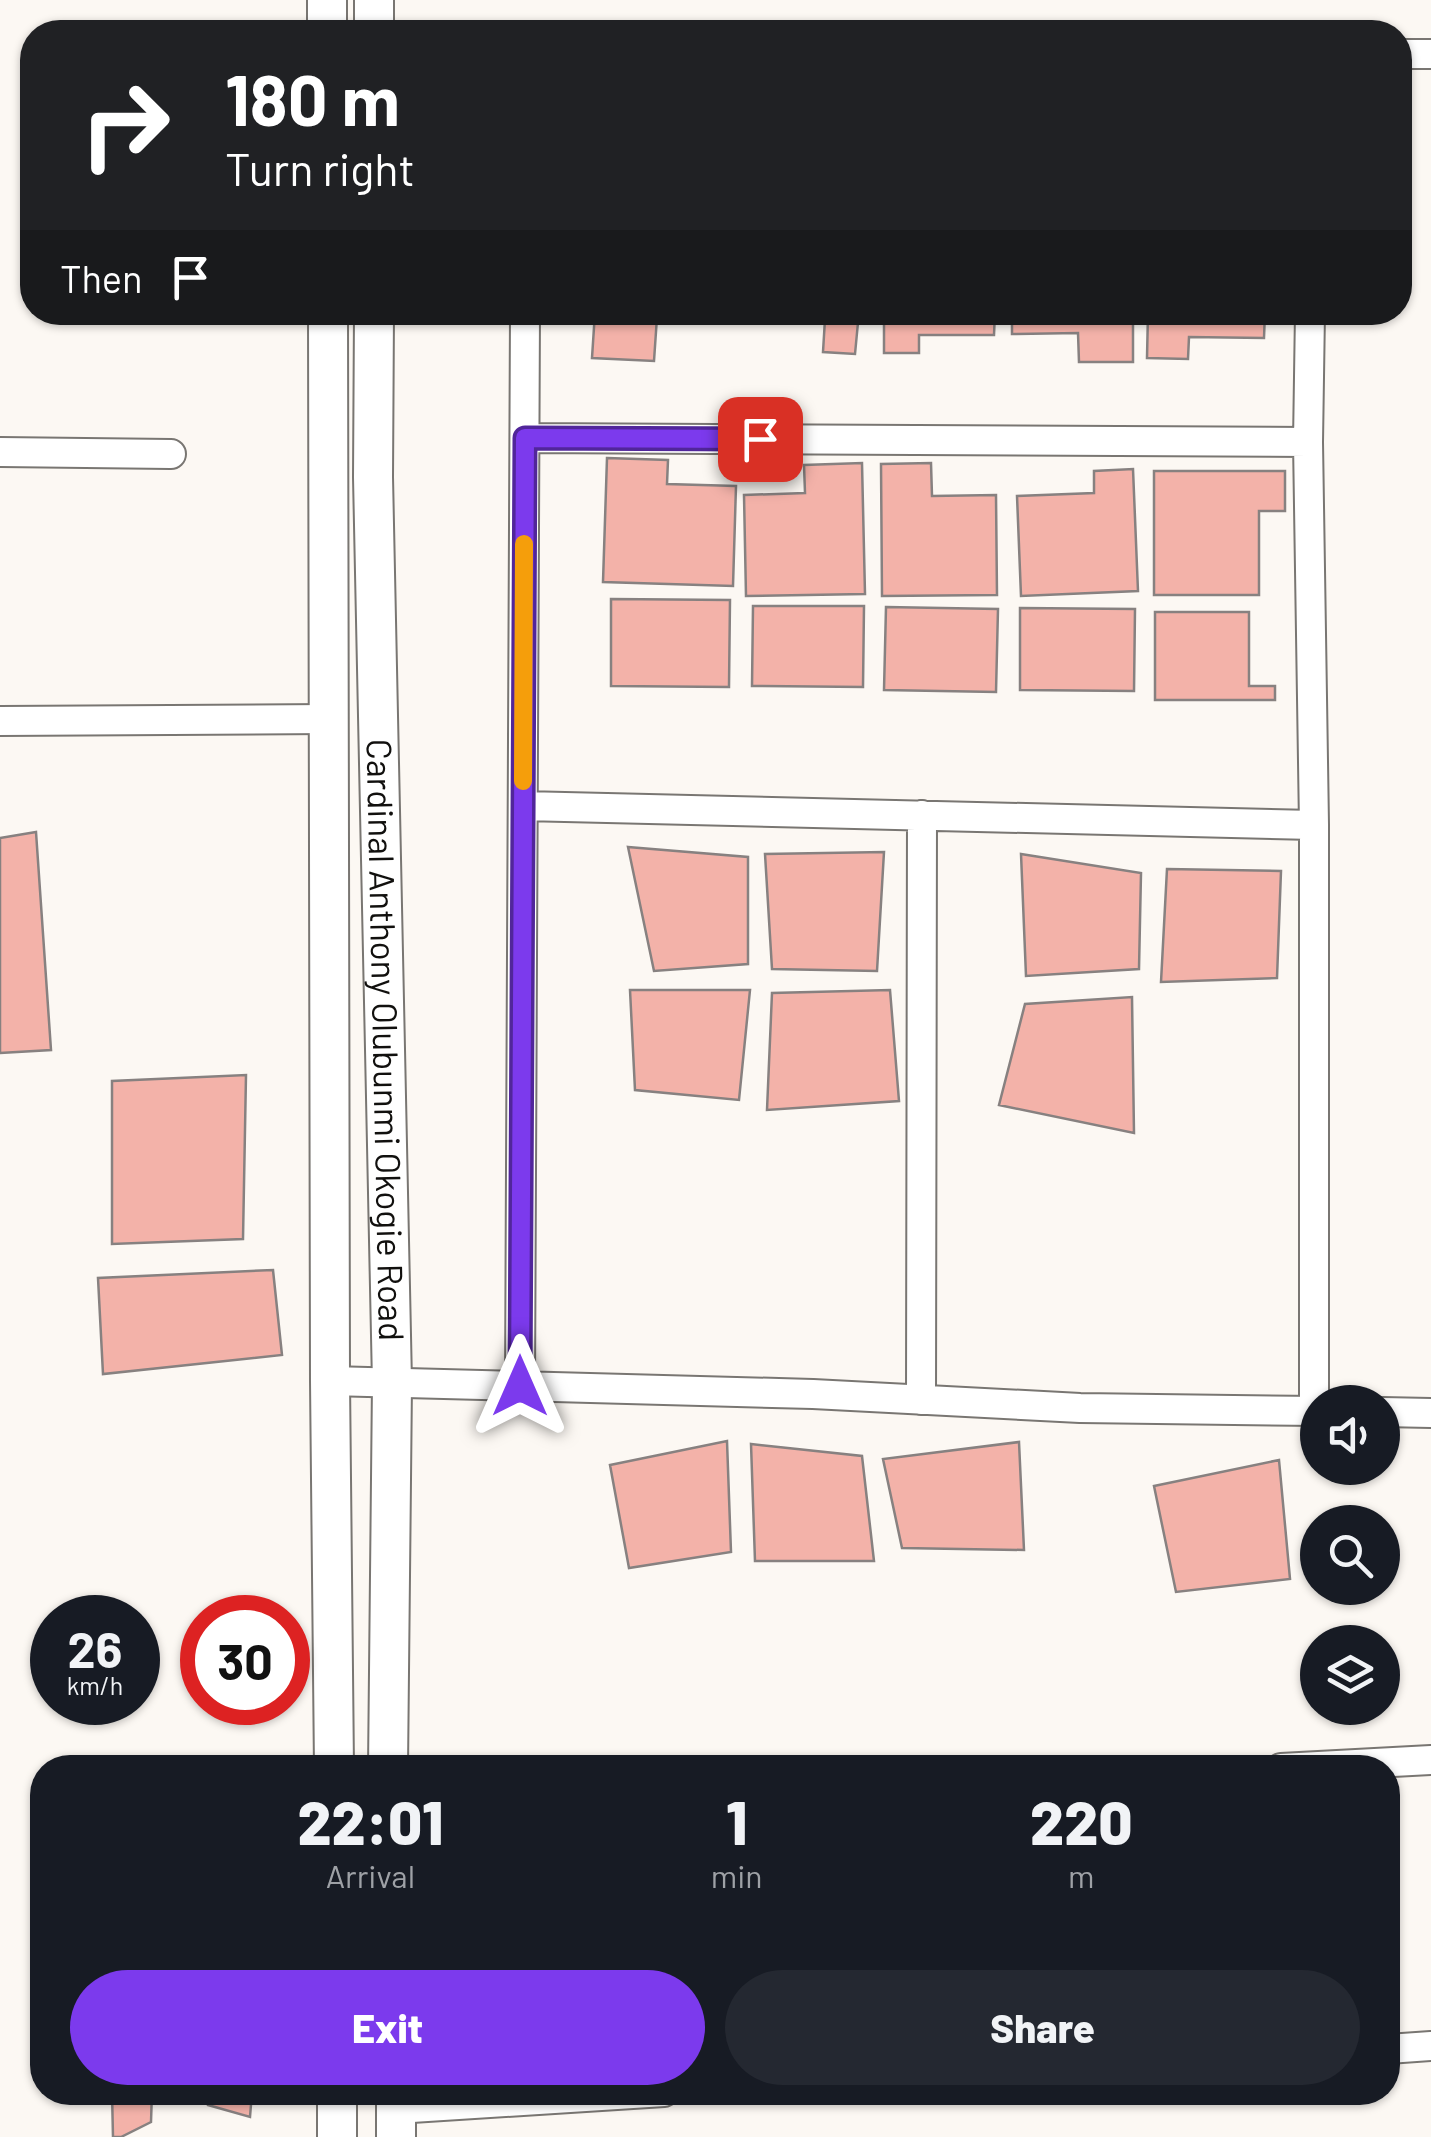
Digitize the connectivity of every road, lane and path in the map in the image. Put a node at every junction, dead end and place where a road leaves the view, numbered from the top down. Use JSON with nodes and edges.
{"nodes":[{"id":1,"x":328,"y":325,"type":"edge"},
{"id":2,"x":374,"y":325,"type":"edge"},
{"id":3,"x":526,"y":325,"type":"edge"},
{"id":4,"x":1310,"y":325,"type":"edge"},
{"id":5,"x":525,"y":438,"type":"junction"},
{"id":6,"x":1308,"y":442,"type":"junction"},
{"id":7,"x":0,"y":452,"type":"edge"},
{"id":8,"x":171,"y":454,"type":"dead end"},
{"id":9,"x":330,"y":719,"type":"junction"},
{"id":10,"x":0,"y":721,"type":"edge"},
{"id":11,"x":523,"y":806,"type":"junction"},
{"id":12,"x":922,"y":816,"type":"junction"},
{"id":13,"x":1314,"y":824,"type":"junction"},
{"id":14,"x":330,"y":1380,"type":"junction"},
{"id":15,"x":392,"y":1384,"type":"junction"},
{"id":16,"x":1316,"y":1385,"type":"edge"},
{"id":17,"x":520,"y":1386,"type":"junction"},
{"id":18,"x":921,"y":1400,"type":"junction"},
{"id":19,"x":1300,"y":1411,"type":"edge"},
{"id":20,"x":1400,"y":1413,"type":"edge"},
{"id":21,"x":1431,"y":1414,"type":"edge"},
{"id":22,"x":334,"y":1755,"type":"edge"},
{"id":23,"x":388,"y":1755,"type":"edge"},
{"id":24,"x":1431,"y":1760,"type":"edge"},
{"id":25,"x":1400,"y":1762,"type":"edge"},
{"id":26,"x":1431,"y":2046,"type":"edge"},
{"id":27,"x":1400,"y":2048,"type":"edge"},
{"id":28,"x":337,"y":2105,"type":"edge"},
{"id":29,"x":498,"y":2105,"type":"edge"},
{"id":30,"x":396,"y":2113,"type":"edge"},
{"id":31,"x":338,"y":2137,"type":"edge"}],
"edges":[{"from":1,"to":9,"type":"street","name":"Cardinal Anthony Olubunmi Okogie Road"},
{"from":2,"to":15,"type":"street","name":"Cardinal Anthony Olubunmi Okogie Road"},
{"from":3,"to":5,"type":"street"},
{"from":4,"to":6,"type":"street"},
{"from":5,"to":6,"type":"street"},
{"from":5,"to":11,"type":"street"},
{"from":6,"to":13,"type":"street"},
{"from":7,"to":8,"type":"street"},
{"from":9,"to":10,"type":"street"},
{"from":9,"to":14,"type":"street","name":"Cardinal Anthony Olubunmi Okogie Road"},
{"from":11,"to":12,"type":"street"},
{"from":11,"to":17,"type":"street"},
{"from":12,"to":13,"type":"street"},
{"from":12,"to":18,"type":"street"},
{"from":13,"to":16,"type":"street"},
{"from":14,"to":15,"type":"street"},
{"from":14,"to":22,"type":"street","name":"Cardinal Anthony Olubunmi Okogie Road"},
{"from":15,"to":17,"type":"street"},
{"from":15,"to":23,"type":"street","name":"Cardinal Anthony Olubunmi Okogie Road"},
{"from":17,"to":18,"type":"street"},
{"from":18,"to":19,"type":"street"},
{"from":20,"to":21,"type":"street"},
{"from":24,"to":25,"type":"street"},
{"from":26,"to":27,"type":"street"},
{"from":28,"to":31,"type":"street"},
{"from":29,"to":30,"type":"street"}]}
